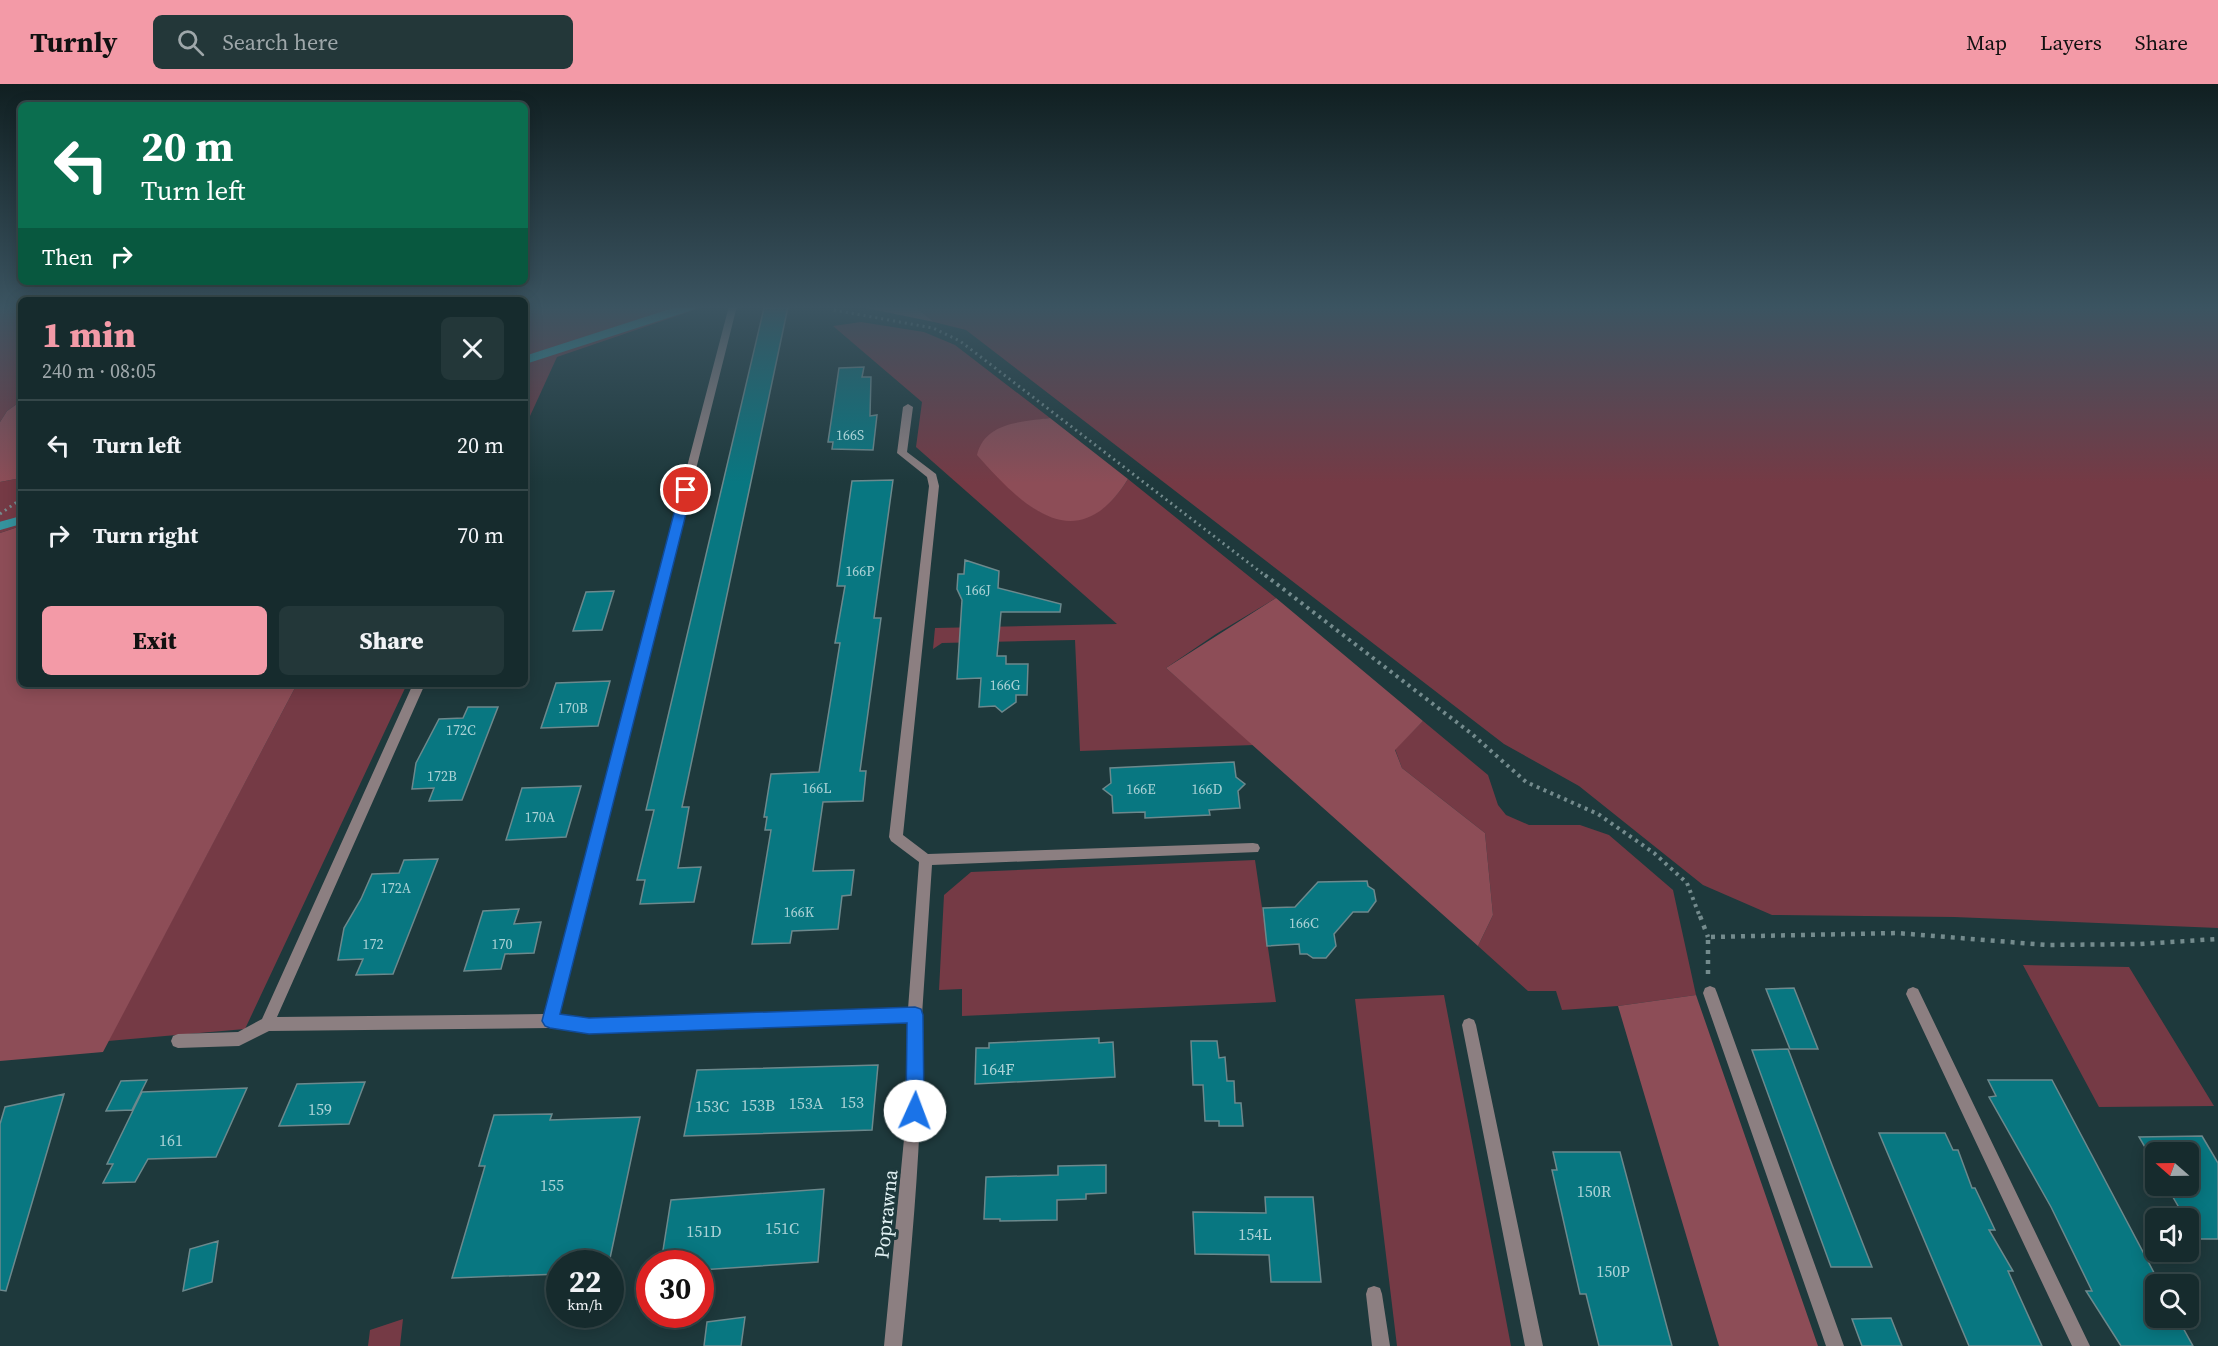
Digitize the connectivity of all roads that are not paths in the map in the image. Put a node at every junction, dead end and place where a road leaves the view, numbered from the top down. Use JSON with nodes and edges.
{"nodes":[{"id":1,"x":718,"y":365,"type":"edge"},
{"id":2,"x":908,"y":407,"type":"dead end"},
{"id":3,"x":418,"y":687,"type":"edge"},
{"id":4,"x":1253,"y":848,"type":"dead end"},
{"id":5,"x":926,"y":860,"type":"junction"},
{"id":6,"x":1710,"y":993,"type":"road end"},
{"id":7,"x":1913,"y":994,"type":"dead end"},
{"id":8,"x":915,"y":1015,"type":"junction"},
{"id":9,"x":550,"y":1021,"type":"junction"},
{"id":10,"x":267,"y":1024,"type":"junction"},
{"id":11,"x":1469,"y":1025,"type":"dead end"},
{"id":12,"x":178,"y":1041,"type":"dead end"},
{"id":13,"x":1374,"y":1294,"type":"dead end"},
{"id":14,"x":893,"y":1346,"type":"edge"},
{"id":15,"x":1381,"y":1346,"type":"edge"},
{"id":16,"x":1534,"y":1346,"type":"edge"},
{"id":17,"x":1835,"y":1346,"type":"edge"},
{"id":18,"x":2081,"y":1346,"type":"edge"}],
"edges":[{"from":1,"to":9,"type":"street"},
{"from":2,"to":5,"type":"street"},
{"from":3,"to":10,"type":"street"},
{"from":4,"to":5,"type":"street"},
{"from":5,"to":8,"type":"street","name":"Poprawna"},
{"from":6,"to":17,"type":"street"},
{"from":7,"to":18,"type":"street"},
{"from":8,"to":9,"type":"street"},
{"from":8,"to":14,"type":"street","name":"Poprawna"},
{"from":9,"to":10,"type":"street"},
{"from":10,"to":12,"type":"street"},
{"from":11,"to":16,"type":"street"},
{"from":13,"to":15,"type":"street"}]}
